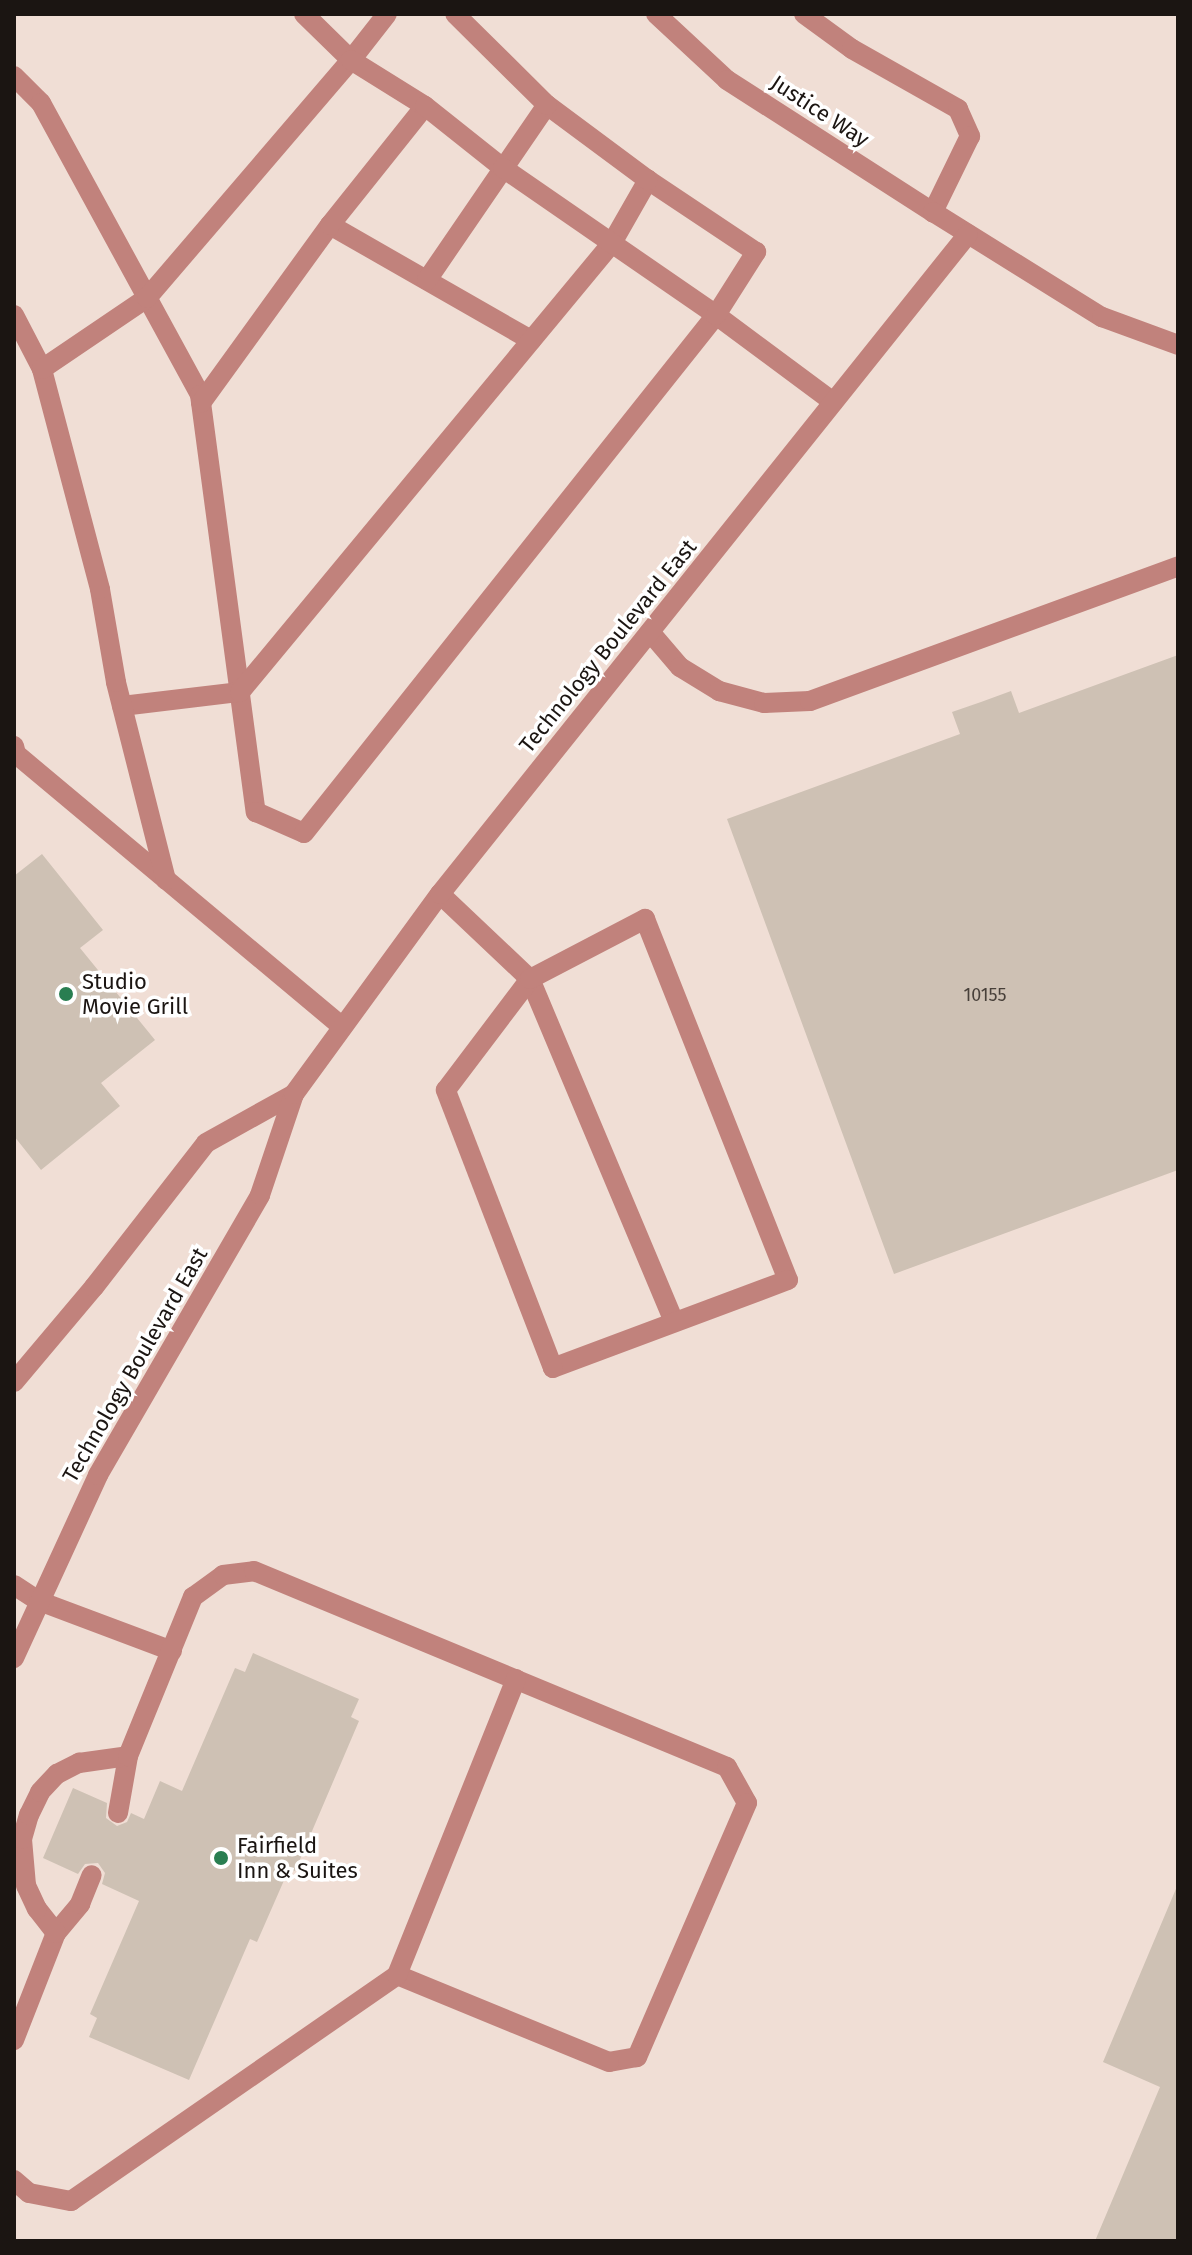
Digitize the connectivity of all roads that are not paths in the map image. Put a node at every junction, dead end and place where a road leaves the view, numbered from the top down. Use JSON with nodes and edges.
{"nodes":[{"id":1,"x":304,"y":14,"type":"edge"},
{"id":2,"x":387,"y":14,"type":"edge"},
{"id":3,"x":455,"y":14,"type":"edge"},
{"id":4,"x":656,"y":14,"type":"edge"},
{"id":5,"x":804,"y":14,"type":"edge"},
{"id":6,"x":351,"y":60,"type":"junction"},
{"id":7,"x":14,"y":76,"type":"edge"},
{"id":8,"x":547,"y":105,"type":"junction"},
{"id":9,"x":425,"y":106,"type":"junction"},
{"id":10,"x":503,"y":168,"type":"junction"},
{"id":11,"x":648,"y":180,"type":"junction"},
{"id":12,"x":933,"y":212,"type":"junction"},
{"id":13,"x":330,"y":225,"type":"junction"},
{"id":14,"x":968,"y":234,"type":"junction"},
{"id":15,"x":612,"y":243,"type":"junction"},
{"id":16,"x":427,"y":280,"type":"junction"},
{"id":17,"x":147,"y":298,"type":"junction"},
{"id":18,"x":14,"y":315,"type":"edge"},
{"id":19,"x":716,"y":315,"type":"junction"},
{"id":20,"x":531,"y":340,"type":"junction"},
{"id":21,"x":1178,"y":345,"type":"edge"},
{"id":22,"x":42,"y":369,"type":"junction"},
{"id":23,"x":833,"y":402,"type":"junction"},
{"id":24,"x":201,"y":403,"type":"junction"},
{"id":25,"x":1178,"y":566,"type":"edge"},
{"id":26,"x":650,"y":632,"type":"junction"},
{"id":27,"x":240,"y":692,"type":"junction"},
{"id":28,"x":122,"y":706,"type":"junction"},
{"id":29,"x":14,"y":746,"type":"edge"},
{"id":30,"x":166,"y":880,"type":"junction"},
{"id":31,"x":440,"y":894,"type":"junction"},
{"id":32,"x":530,"y":979,"type":"junction"},
{"id":33,"x":341,"y":1026,"type":"junction"},
{"id":34,"x":294,"y":1094,"type":"junction"},
{"id":35,"x":674,"y":1321,"type":"junction"},
{"id":36,"x":14,"y":1382,"type":"edge"},
{"id":37,"x":14,"y":1585,"type":"edge"},
{"id":38,"x":39,"y":1601,"type":"junction"},
{"id":39,"x":172,"y":1651,"type":"junction"},
{"id":40,"x":14,"y":1658,"type":"edge"},
{"id":41,"x":516,"y":1679,"type":"junction"},
{"id":42,"x":128,"y":1756,"type":"junction"},
{"id":43,"x":118,"y":1813,"type":"dead end"},
{"id":44,"x":92,"y":1875,"type":"dead end"},
{"id":45,"x":56,"y":1933,"type":"junction"},
{"id":46,"x":397,"y":1975,"type":"junction"},
{"id":47,"x":14,"y":2040,"type":"edge"},
{"id":48,"x":14,"y":2180,"type":"edge"}],
"edges":[{"from":1,"to":6,"type":"street"},
{"from":2,"to":6,"type":"street"},
{"from":3,"to":8,"type":"street"},
{"from":4,"to":12,"type":"street","name":"Justice Way"},
{"from":5,"to":12,"type":"street"},
{"from":6,"to":9,"type":"street"},
{"from":6,"to":17,"type":"street"},
{"from":7,"to":17,"type":"street"},
{"from":8,"to":10,"type":"street"},
{"from":8,"to":11,"type":"street"},
{"from":9,"to":10,"type":"street"},
{"from":9,"to":13,"type":"street"},
{"from":10,"to":15,"type":"street"},
{"from":10,"to":16,"type":"street"},
{"from":11,"to":15,"type":"street"},
{"from":11,"to":19,"type":"street"},
{"from":12,"to":14,"type":"street","name":"Justice Way"},
{"from":13,"to":16,"type":"street"},
{"from":13,"to":24,"type":"street"},
{"from":14,"to":21,"type":"street","name":"Justice Way"},
{"from":14,"to":23,"type":"street","name":"Technology Boulevard East"},
{"from":15,"to":19,"type":"street"},
{"from":15,"to":20,"type":"street"},
{"from":16,"to":20,"type":"street"},
{"from":17,"to":22,"type":"street"},
{"from":17,"to":24,"type":"street"},
{"from":18,"to":22,"type":"street"},
{"from":19,"to":23,"type":"street"},
{"from":19,"to":27,"type":"street"},
{"from":20,"to":27,"type":"street"},
{"from":22,"to":28,"type":"street"},
{"from":23,"to":26,"type":"street","name":"Technology Boulevard East"},
{"from":24,"to":27,"type":"street"},
{"from":25,"to":26,"type":"street"},
{"from":26,"to":31,"type":"street","name":"Technology Boulevard East"},
{"from":27,"to":28,"type":"street"},
{"from":28,"to":30,"type":"street"},
{"from":29,"to":30,"type":"street"},
{"from":30,"to":33,"type":"street"},
{"from":31,"to":32,"type":"street"},
{"from":31,"to":33,"type":"street","name":"Technology Boulevard East"},
{"from":32,"to":35,"type":"street"},
{"from":32,"to":35,"type":"street"},
{"from":32,"to":35,"type":"street"},
{"from":33,"to":34,"type":"street","name":"Technology Boulevard East"},
{"from":34,"to":36,"type":"street","name":"Technology Boulevard East"},
{"from":34,"to":38,"type":"street","name":"Technology Boulevard East"},
{"from":37,"to":38,"type":"street"},
{"from":38,"to":39,"type":"street"},
{"from":38,"to":40,"type":"street","name":"Technology Boulevard East"},
{"from":39,"to":41,"type":"street"},
{"from":39,"to":42,"type":"street"},
{"from":41,"to":46,"type":"street"},
{"from":41,"to":46,"type":"street"},
{"from":42,"to":43,"type":"street"},
{"from":42,"to":45,"type":"street"},
{"from":44,"to":45,"type":"street"},
{"from":45,"to":47,"type":"street"},
{"from":46,"to":48,"type":"street"}]}
